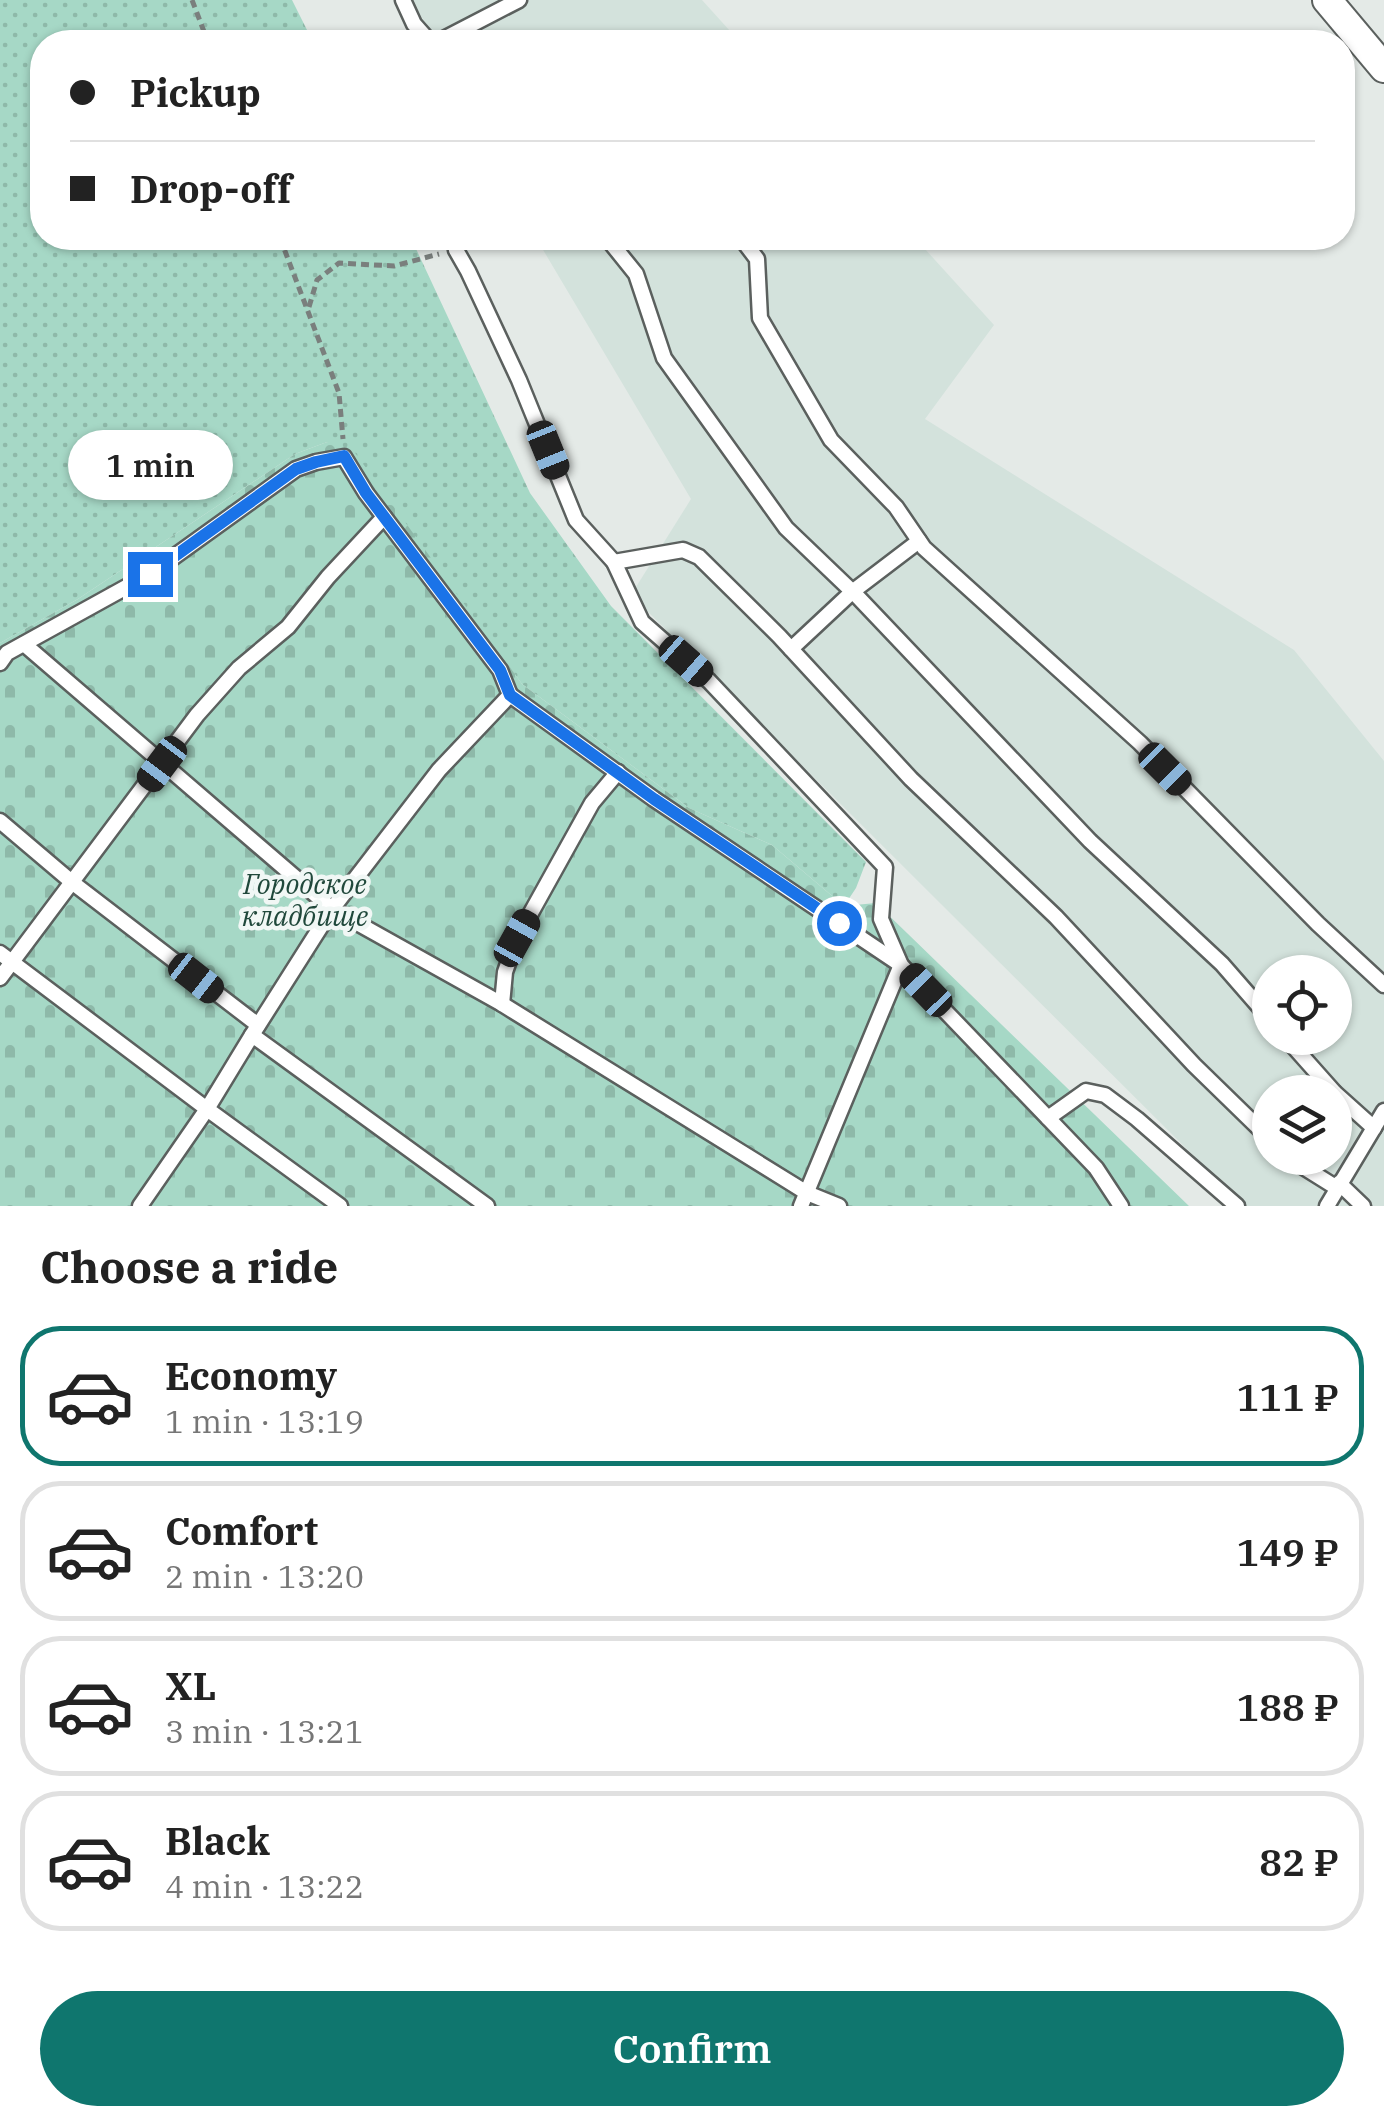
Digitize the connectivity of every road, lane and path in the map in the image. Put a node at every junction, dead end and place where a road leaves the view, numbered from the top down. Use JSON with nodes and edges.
{"nodes":[{"id":1,"x":192,"y":0,"type":"edge"},
{"id":2,"x":404,"y":0,"type":"edge"},
{"id":3,"x":1327,"y":0,"type":"edge"},
{"id":4,"x":511,"y":2,"type":"edge"},
{"id":5,"x":203,"y":30,"type":"edge"},
{"id":6,"x":419,"y":30,"type":"edge"},
{"id":7,"x":460,"y":30,"type":"edge"},
{"id":8,"x":1352,"y":30,"type":"edge"},
{"id":9,"x":1355,"y":33,"type":"edge"},
{"id":10,"x":1384,"y":68,"type":"edge"},
{"id":11,"x":285,"y":250,"type":"edge"},
{"id":12,"x":439,"y":250,"type":"edge"},
{"id":13,"x":458,"y":250,"type":"edge"},
{"id":14,"x":617,"y":250,"type":"edge"},
{"id":15,"x":750,"y":250,"type":"edge"},
{"id":16,"x":308,"y":310,"type":"junction"},
{"id":17,"x":344,"y":456,"type":"junction"},
{"id":18,"x":384,"y":517,"type":"junction"},
{"id":19,"x":919,"y":541,"type":"junction"},
{"id":20,"x":614,"y":562,"type":"junction"},
{"id":21,"x":852,"y":592,"type":"junction"},
{"id":22,"x":24,"y":644,"type":"junction"},
{"id":23,"x":791,"y":648,"type":"junction"},
{"id":24,"x":0,"y":663,"type":"edge"},
{"id":25,"x":510,"y":695,"type":"junction"},
{"id":26,"x":162,"y":764,"type":"junction"},
{"id":27,"x":618,"y":772,"type":"junction"},
{"id":28,"x":0,"y":821,"type":"edge"},
{"id":29,"x":73,"y":883,"type":"junction"},
{"id":30,"x":332,"y":909,"type":"junction"},
{"id":31,"x":6,"y":958,"type":"edge"},
{"id":32,"x":901,"y":965,"type":"junction"},
{"id":33,"x":0,"y":978,"type":"edge"},
{"id":34,"x":1384,"y":985,"type":"edge"},
{"id":35,"x":1252,"y":998,"type":"edge"},
{"id":36,"x":502,"y":1004,"type":"junction"},
{"id":37,"x":255,"y":1030,"type":"junction"},
{"id":38,"x":1301,"y":1055,"type":"edge"},
{"id":39,"x":1319,"y":1075,"type":"edge"},
{"id":40,"x":207,"y":1108,"type":"junction"},
{"id":41,"x":1352,"y":1108,"type":"edge"},
{"id":42,"x":1384,"y":1111,"type":"edge"},
{"id":43,"x":1048,"y":1118,"type":"junction"},
{"id":44,"x":1252,"y":1122,"type":"edge"},
{"id":45,"x":1374,"y":1128,"type":"junction"},
{"id":46,"x":1319,"y":1175,"type":"edge"},
{"id":47,"x":1338,"y":1185,"type":"junction"},
{"id":48,"x":804,"y":1199,"type":"edge"},
{"id":49,"x":140,"y":1206,"type":"edge"},
{"id":50,"x":340,"y":1206,"type":"edge"},
{"id":51,"x":486,"y":1206,"type":"edge"},
{"id":52,"x":839,"y":1206,"type":"edge"},
{"id":53,"x":1121,"y":1206,"type":"edge"},
{"id":54,"x":1237,"y":1206,"type":"edge"},
{"id":55,"x":1328,"y":1206,"type":"edge"},
{"id":56,"x":1363,"y":1206,"type":"edge"}],
"edges":[{"from":1,"to":5,"type":"path"},
{"from":2,"to":6,"type":"lane"},
{"from":3,"to":8,"type":"street"},
{"from":4,"to":7,"type":"lane"},
{"from":9,"to":10,"type":"street"},
{"from":11,"to":16,"type":"path"},
{"from":12,"to":16,"type":"path"},
{"from":13,"to":20,"type":"lane"},
{"from":14,"to":21,"type":"lane"},
{"from":15,"to":19,"type":"lane"},
{"from":16,"to":17,"type":"path"},
{"from":17,"to":18,"type":"lane"},
{"from":17,"to":22,"type":"lane"},
{"from":18,"to":25,"type":"lane"},
{"from":18,"to":26,"type":"lane"},
{"from":19,"to":21,"type":"lane"},
{"from":19,"to":34,"type":"lane"},
{"from":20,"to":23,"type":"lane"},
{"from":20,"to":32,"type":"lane"},
{"from":21,"to":23,"type":"lane"},
{"from":21,"to":35,"type":"lane"},
{"from":22,"to":24,"type":"lane"},
{"from":22,"to":26,"type":"lane"},
{"from":23,"to":44,"type":"lane"},
{"from":25,"to":27,"type":"lane"},
{"from":25,"to":30,"type":"lane"},
{"from":26,"to":29,"type":"lane"},
{"from":26,"to":30,"type":"lane"},
{"from":27,"to":32,"type":"lane"},
{"from":27,"to":36,"type":"lane"},
{"from":28,"to":29,"type":"lane"},
{"from":29,"to":31,"type":"lane"},
{"from":29,"to":37,"type":"lane"},
{"from":30,"to":36,"type":"lane"},
{"from":30,"to":37,"type":"lane"},
{"from":31,"to":33,"type":"lane"},
{"from":31,"to":40,"type":"lane"},
{"from":32,"to":43,"type":"lane"},
{"from":32,"to":48,"type":"lane"},
{"from":36,"to":48,"type":"lane"},
{"from":37,"to":40,"type":"lane"},
{"from":37,"to":51,"type":"lane"},
{"from":38,"to":39,"type":"lane"},
{"from":40,"to":49,"type":"lane"},
{"from":40,"to":50,"type":"lane"},
{"from":41,"to":45,"type":"lane"},
{"from":42,"to":45,"type":"lane"},
{"from":43,"to":53,"type":"lane"},
{"from":43,"to":54,"type":"lane"},
{"from":45,"to":47,"type":"lane"},
{"from":46,"to":47,"type":"lane"},
{"from":47,"to":55,"type":"lane"},
{"from":47,"to":56,"type":"lane"},
{"from":48,"to":52,"type":"lane"}]}
